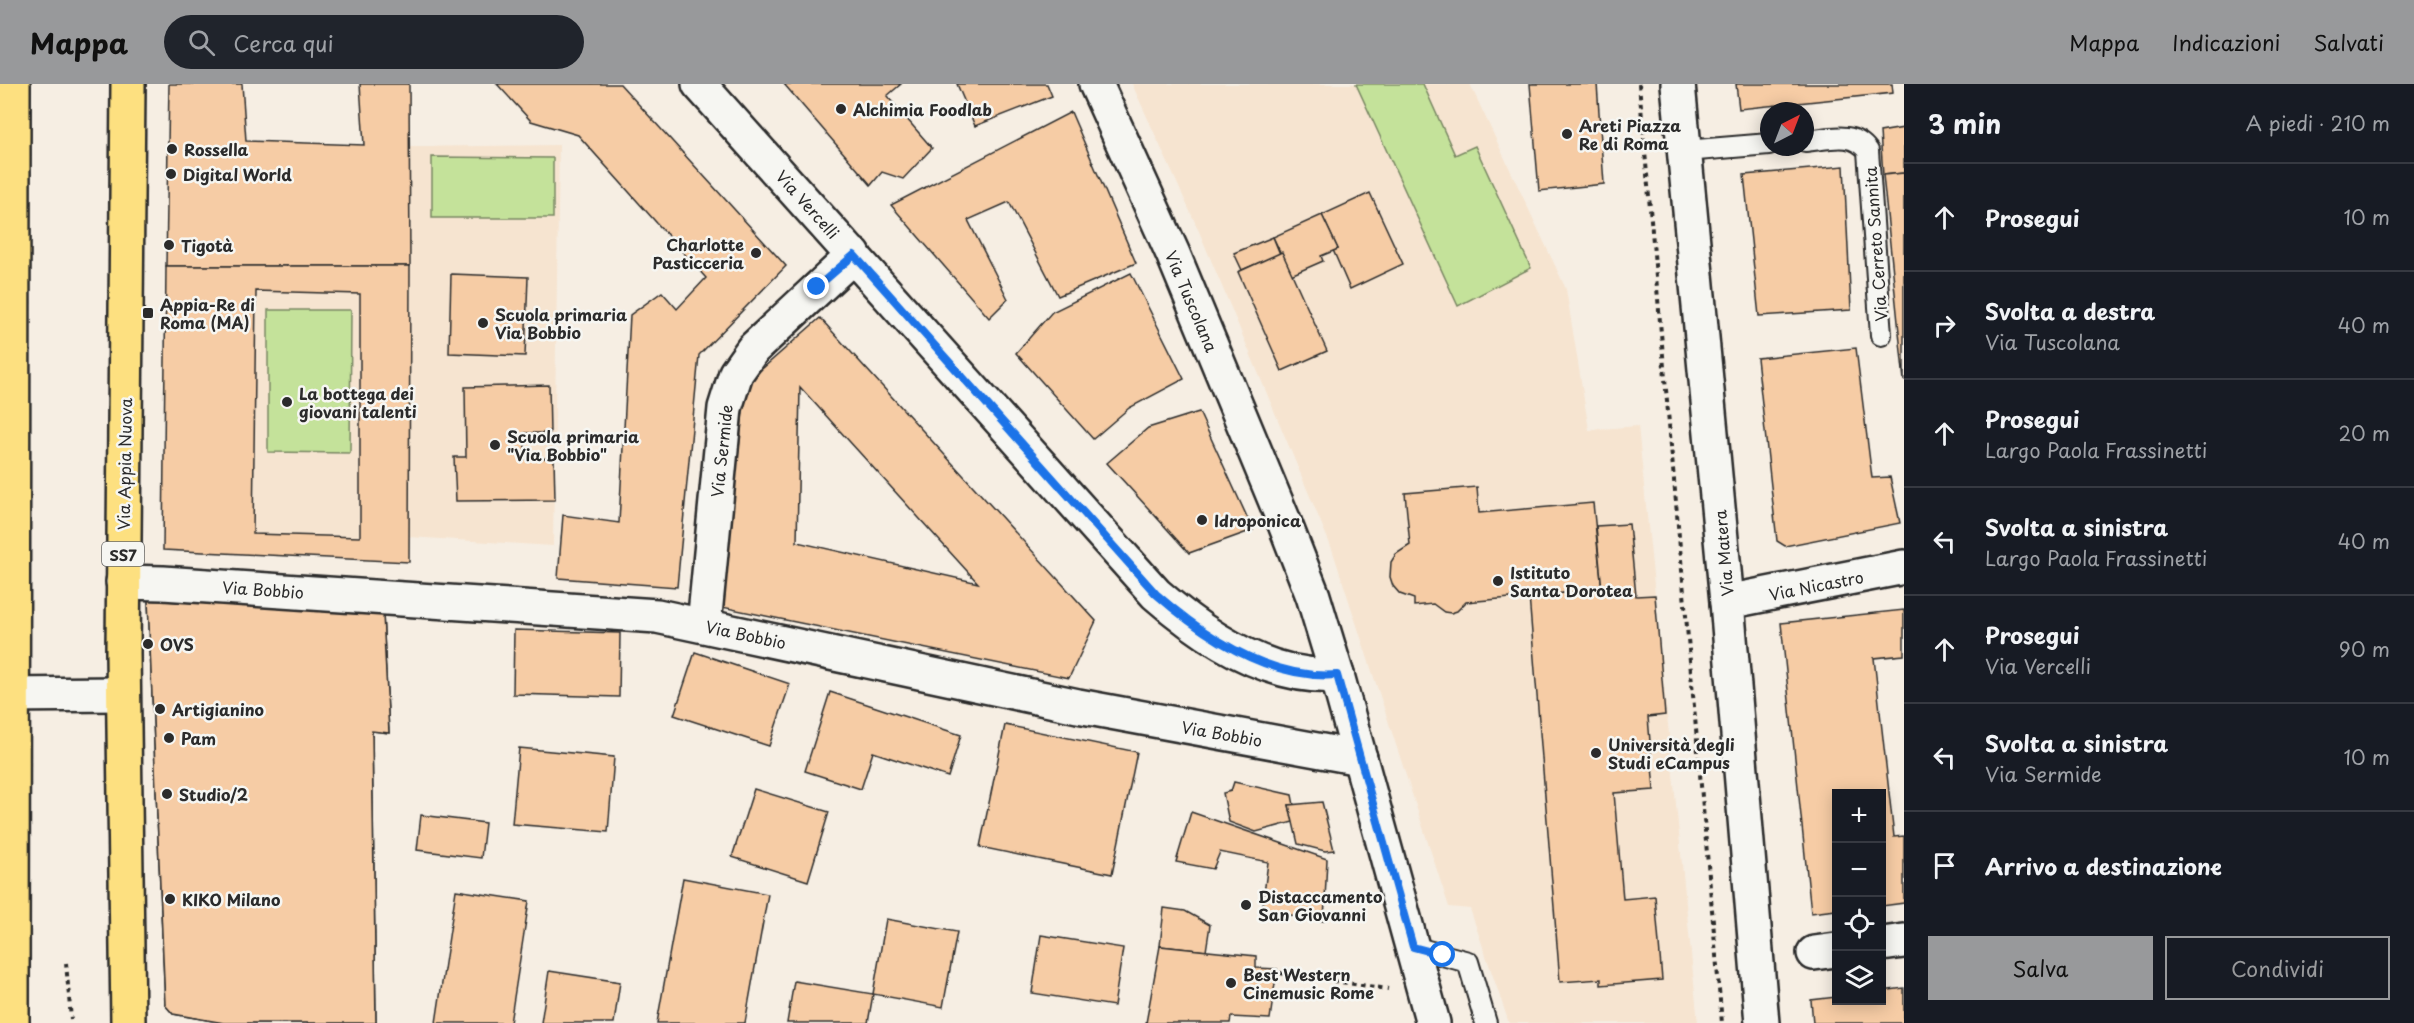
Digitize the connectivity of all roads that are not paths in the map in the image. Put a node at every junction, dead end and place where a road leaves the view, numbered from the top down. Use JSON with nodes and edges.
{"nodes":[{"id":1,"x":13,"y":84,"type":"edge"},
{"id":2,"x":128,"y":84,"type":"edge"},
{"id":3,"x":699,"y":84,"type":"edge"},
{"id":4,"x":1096,"y":84,"type":"edge"},
{"id":5,"x":1678,"y":84,"type":"edge"},
{"id":6,"x":1814,"y":140,"type":"edge"},
{"id":7,"x":1760,"y":145,"type":"edge"},
{"id":8,"x":1685,"y":151,"type":"junction"},
{"id":9,"x":854,"y":255,"type":"junction"},
{"id":10,"x":1881,"y":335,"type":"dead end"},
{"id":11,"x":7,"y":377,"type":"edge"},
{"id":12,"x":1904,"y":567,"type":"edge"},
{"id":13,"x":123,"y":582,"type":"junction"},
{"id":14,"x":1727,"y":602,"type":"junction"},
{"id":15,"x":704,"y":625,"type":"junction"},
{"id":16,"x":1337,"y":675,"type":"junction"},
{"id":17,"x":123,"y":694,"type":"junction"},
{"id":18,"x":6,"y":695,"type":"edge"},
{"id":19,"x":1360,"y":758,"type":"junction"},
{"id":20,"x":1904,"y":941,"type":"edge"},
{"id":21,"x":1886,"y":943,"type":"edge"},
{"id":22,"x":1413,"y":947,"type":"junction"},
{"id":23,"x":12,"y":1023,"type":"edge"},
{"id":24,"x":128,"y":1023,"type":"edge"},
{"id":25,"x":1433,"y":1023,"type":"edge"},
{"id":26,"x":1486,"y":1023,"type":"edge"},
{"id":27,"x":1762,"y":1023,"type":"edge"}],
"edges":[{"from":1,"to":11,"type":"main road"},
{"from":2,"to":13,"type":"main road","name":"Via Appia Nuova","number":"SS7"},
{"from":3,"to":9,"type":"street","name":"Via Vercelli"},
{"from":4,"to":16,"type":"street","name":"Via Tuscolana"},
{"from":5,"to":8,"type":"street","name":"Via Matera"},
{"from":6,"to":10,"type":"lane","name":"Via Cerreto Sannita"},
{"from":7,"to":8,"type":"lane"},
{"from":8,"to":14,"type":"street","name":"Via Matera"},
{"from":9,"to":15,"type":"street","name":"Via Sermide"},
{"from":9,"to":16,"type":"street","name":"Via Vercelli"},
{"from":11,"to":18,"type":"main road"},
{"from":12,"to":14,"type":"street","name":"Via Nicastro"},
{"from":13,"to":15,"type":"street","name":"Via Bobbio"},
{"from":13,"to":17,"type":"main road","name":"Via Appia Nuova","number":"SS7"},
{"from":14,"to":27,"type":"street","name":"Via Matera"},
{"from":15,"to":19,"type":"street","name":"Via Bobbio"},
{"from":16,"to":19,"type":"street","name":"Via Tuscolana"},
{"from":17,"to":18,"type":"street"},
{"from":17,"to":24,"type":"main road","name":"Via Appia Nuova","number":"SS7"},
{"from":18,"to":23,"type":"main road"},
{"from":19,"to":22,"type":"street"},
{"from":20,"to":21,"type":"street"},
{"from":22,"to":25,"type":"street"},
{"from":22,"to":26,"type":"lane"}]}
